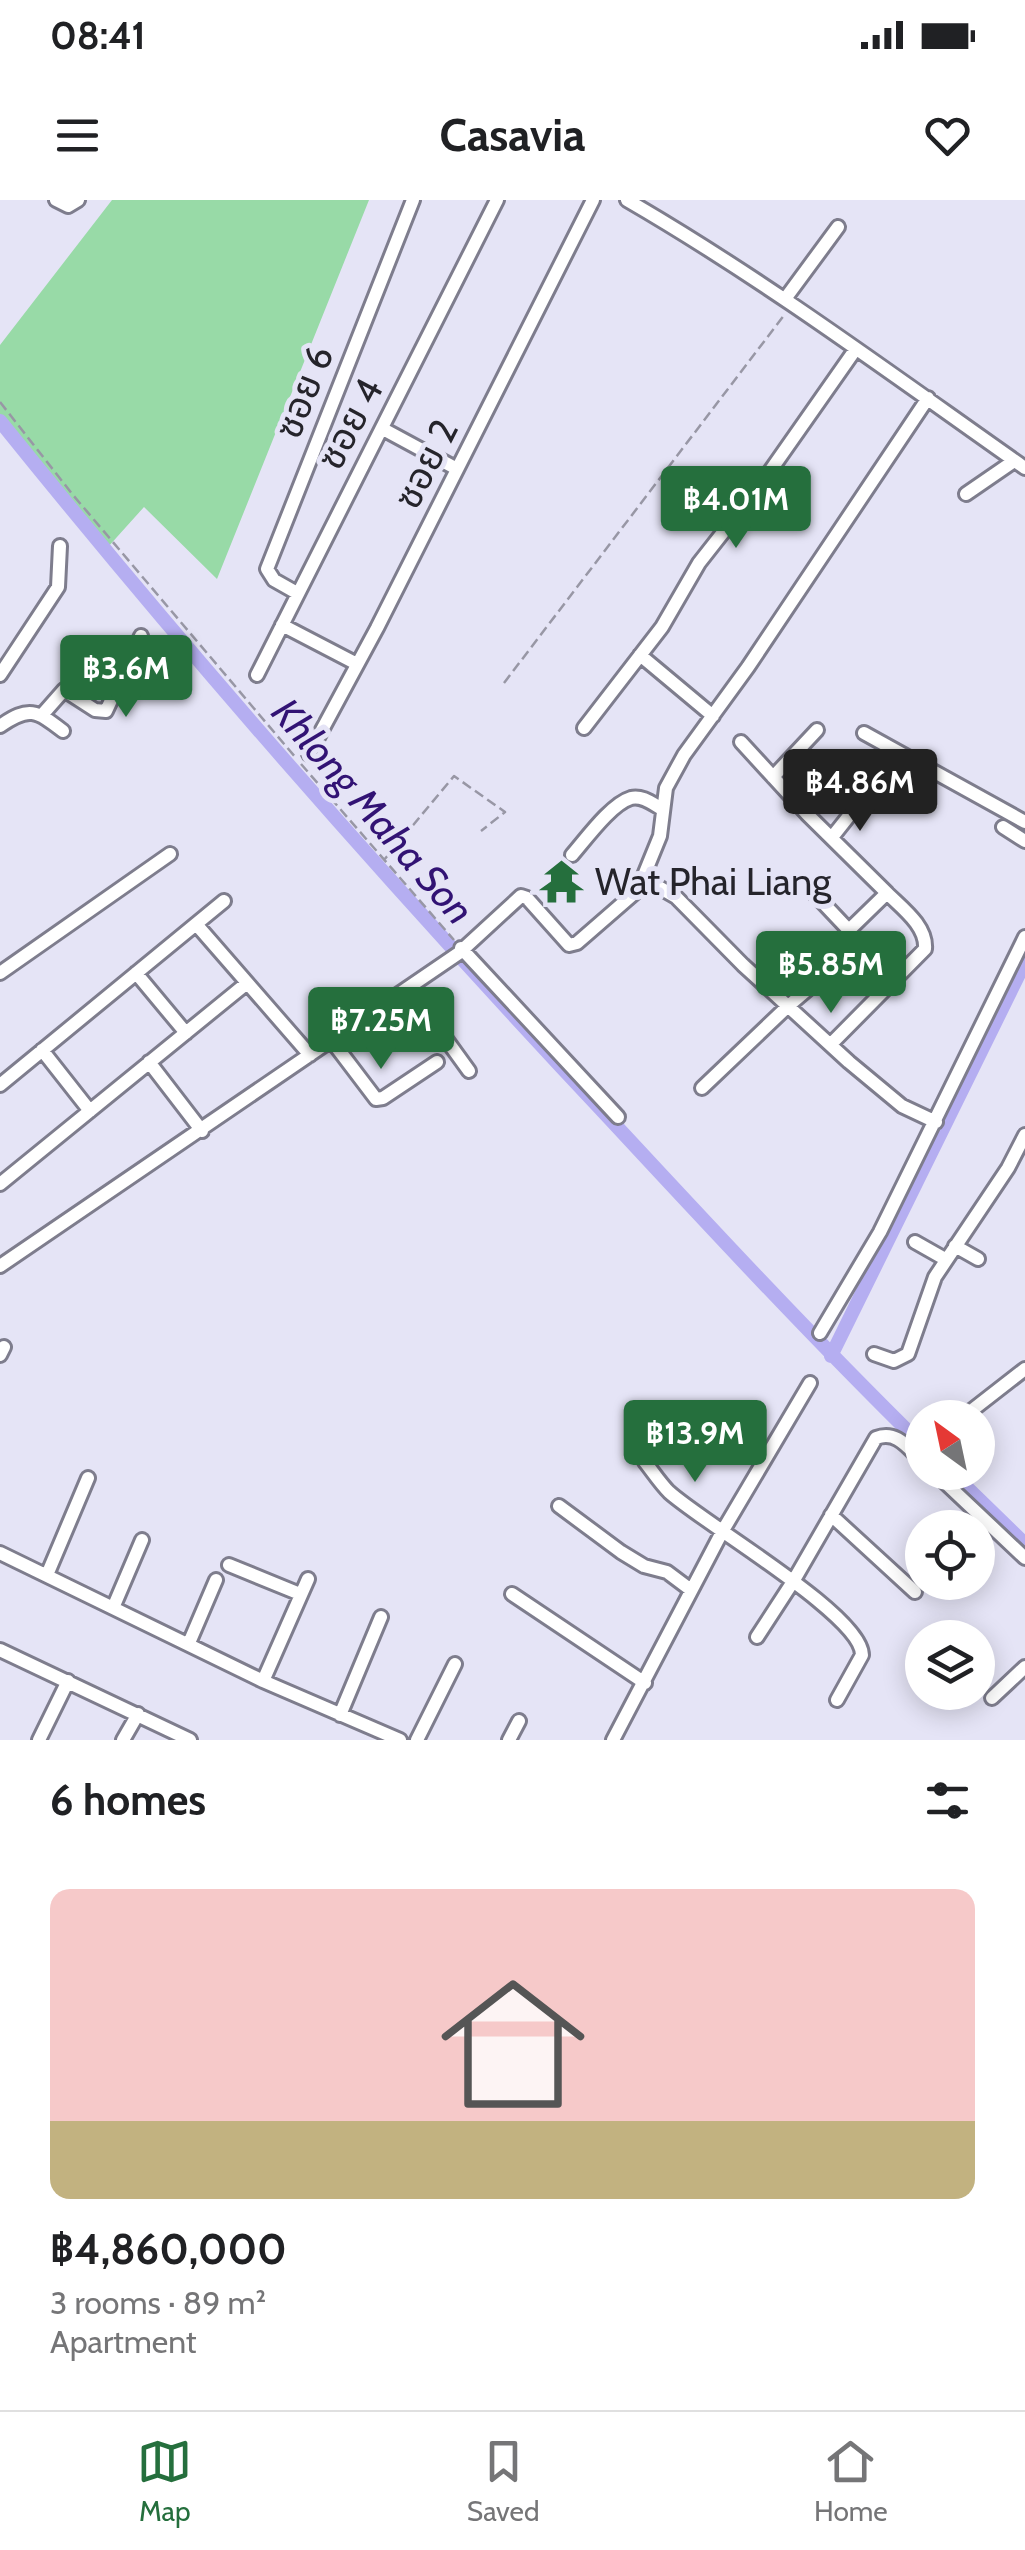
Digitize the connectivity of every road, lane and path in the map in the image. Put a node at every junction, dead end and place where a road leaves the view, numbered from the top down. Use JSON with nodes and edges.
{"nodes":[{"id":1,"x":56,"y":200,"type":"edge"},
{"id":2,"x":78,"y":200,"type":"edge"},
{"id":3,"x":413,"y":200,"type":"edge"},
{"id":4,"x":497,"y":200,"type":"edge"},
{"id":5,"x":593,"y":200,"type":"edge"},
{"id":6,"x":627,"y":200,"type":"edge"},
{"id":7,"x":838,"y":227,"type":"dead end"},
{"id":8,"x":789,"y":302,"type":"junction"},
{"id":9,"x":854,"y":350,"type":"junction"},
{"id":10,"x":928,"y":398,"type":"junction"},
{"id":11,"x":0,"y":402,"type":"edge"},
{"id":12,"x":383,"y":429,"type":"junction"},
{"id":13,"x":1020,"y":464,"type":"edge"},
{"id":14,"x":457,"y":469,"type":"junction"},
{"id":15,"x":966,"y":494,"type":"dead end"},
{"id":16,"x":60,"y":546,"type":"dead end"},
{"id":17,"x":297,"y":593,"type":"junction"},
{"id":18,"x":282,"y":625,"type":"junction"},
{"id":19,"x":141,"y":636,"type":"dead end"},
{"id":20,"x":640,"y":655,"type":"junction"},
{"id":21,"x":357,"y":664,"type":"junction"},
{"id":22,"x":257,"y":675,"type":"dead end"},
{"id":23,"x":0,"y":676,"type":"edge"},
{"id":24,"x":504,"y":683,"type":"dead end"},
{"id":25,"x":42,"y":714,"type":"junction"},
{"id":26,"x":714,"y":716,"type":"junction"},
{"id":27,"x":0,"y":726,"type":"edge"},
{"id":28,"x":584,"y":728,"type":"dead end"},
{"id":29,"x":816,"y":730,"type":"dead end"},
{"id":30,"x":63,"y":731,"type":"dead end"},
{"id":31,"x":864,"y":733,"type":"dead end"},
{"id":32,"x":742,"y":742,"type":"dead end"},
{"id":33,"x":309,"y":754,"type":"dead end"},
{"id":34,"x":898,"y":754,"type":"junction"},
{"id":35,"x":773,"y":778,"type":"junction"},
{"id":36,"x":662,"y":809,"type":"junction"},
{"id":37,"x":1025,"y":822,"type":"edge"},
{"id":38,"x":1003,"y":827,"type":"dead end"},
{"id":39,"x":481,"y":832,"type":"dead end"},
{"id":40,"x":833,"y":836,"type":"junction"},
{"id":41,"x":1025,"y":841,"type":"edge"},
{"id":42,"x":170,"y":854,"type":"dead end"},
{"id":43,"x":572,"y":855,"type":"dead end"},
{"id":44,"x":384,"y":860,"type":"junction"},
{"id":45,"x":643,"y":878,"type":"junction"},
{"id":46,"x":810,"y":889,"type":"dead end"},
{"id":47,"x":887,"y":893,"type":"junction"},
{"id":48,"x":224,"y":901,"type":"dead end"},
{"id":49,"x":196,"y":924,"type":"junction"},
{"id":50,"x":849,"y":930,"type":"junction"},
{"id":51,"x":1025,"y":937,"type":"edge"},
{"id":52,"x":861,"y":944,"type":"junction"},
{"id":53,"x":460,"y":951,"type":"junction"},
{"id":54,"x":0,"y":973,"type":"edge"},
{"id":55,"x":136,"y":973,"type":"junction"},
{"id":56,"x":894,"y":978,"type":"junction"},
{"id":57,"x":247,"y":983,"type":"junction"},
{"id":58,"x":409,"y":988,"type":"junction"},
{"id":59,"x":787,"y":1007,"type":"junction"},
{"id":60,"x":186,"y":1032,"type":"junction"},
{"id":61,"x":332,"y":1041,"type":"junction"},
{"id":62,"x":831,"y":1044,"type":"junction"},
{"id":63,"x":42,"y":1050,"type":"junction"},
{"id":64,"x":310,"y":1054,"type":"junction"},
{"id":65,"x":149,"y":1062,"type":"junction"},
{"id":66,"x":437,"y":1062,"type":"dead end"},
{"id":67,"x":469,"y":1071,"type":"dead end"},
{"id":68,"x":0,"y":1085,"type":"edge"},
{"id":69,"x":702,"y":1088,"type":"dead end"},
{"id":70,"x":90,"y":1112,"type":"junction"},
{"id":71,"x":618,"y":1117,"type":"dead end"},
{"id":72,"x":936,"y":1122,"type":"junction"},
{"id":73,"x":202,"y":1130,"type":"junction"},
{"id":74,"x":1025,"y":1135,"type":"edge"},
{"id":75,"x":0,"y":1184,"type":"edge"},
{"id":76,"x":915,"y":1242,"type":"dead end"},
{"id":77,"x":955,"y":1246,"type":"junction"},
{"id":78,"x":945,"y":1259,"type":"junction"},
{"id":79,"x":978,"y":1259,"type":"dead end"},
{"id":80,"x":0,"y":1266,"type":"edge"},
{"id":81,"x":820,"y":1333,"type":"dead end"},
{"id":82,"x":874,"y":1354,"type":"dead end"},
{"id":83,"x":1025,"y":1370,"type":"edge"},
{"id":84,"x":810,"y":1383,"type":"dead end"},
{"id":85,"x":986,"y":1400,"type":"edge"},
{"id":86,"x":905,"y":1445,"type":"edge"},
{"id":87,"x":646,"y":1462,"type":"dead end"},
{"id":88,"x":88,"y":1478,"type":"dead end"},
{"id":89,"x":953,"y":1490,"type":"edge"},
{"id":90,"x":559,"y":1506,"type":"dead end"},
{"id":91,"x":832,"y":1515,"type":"junction"},
{"id":92,"x":726,"y":1534,"type":"junction"},
{"id":93,"x":142,"y":1540,"type":"dead end"},
{"id":94,"x":0,"y":1552,"type":"edge"},
{"id":95,"x":1025,"y":1558,"type":"edge"},
{"id":96,"x":229,"y":1564,"type":"dead end"},
{"id":97,"x":47,"y":1575,"type":"junction"},
{"id":98,"x":308,"y":1579,"type":"dead end"},
{"id":99,"x":216,"y":1580,"type":"dead end"},
{"id":100,"x":794,"y":1580,"type":"junction"},
{"id":101,"x":905,"y":1582,"type":"edge"},
{"id":102,"x":691,"y":1590,"type":"junction"},
{"id":103,"x":300,"y":1594,"type":"junction"},
{"id":104,"x":512,"y":1594,"type":"dead end"},
{"id":105,"x":113,"y":1608,"type":"junction"},
{"id":106,"x":381,"y":1617,"type":"dead end"},
{"id":107,"x":757,"y":1637,"type":"dead end"},
{"id":108,"x":189,"y":1644,"type":"junction"},
{"id":109,"x":1,"y":1654,"type":"edge"},
{"id":110,"x":455,"y":1664,"type":"dead end"},
{"id":111,"x":1025,"y":1667,"type":"edge"},
{"id":112,"x":68,"y":1681,"type":"junction"},
{"id":113,"x":263,"y":1681,"type":"junction"},
{"id":114,"x":645,"y":1682,"type":"junction"},
{"id":115,"x":995,"y":1695,"type":"edge"},
{"id":116,"x":837,"y":1700,"type":"dead end"},
{"id":117,"x":138,"y":1714,"type":"junction"},
{"id":118,"x":340,"y":1715,"type":"junction"},
{"id":119,"x":519,"y":1721,"type":"dead end"},
{"id":120,"x":39,"y":1740,"type":"edge"},
{"id":121,"x":124,"y":1740,"type":"edge"},
{"id":122,"x":190,"y":1740,"type":"edge"},
{"id":123,"x":400,"y":1740,"type":"edge"},
{"id":124,"x":417,"y":1740,"type":"edge"},
{"id":125,"x":509,"y":1740,"type":"edge"},
{"id":126,"x":613,"y":1740,"type":"edge"}],
"edges":[{"from":1,"to":2,"type":"street"},
{"from":3,"to":17,"type":"street","name":"ซอย 6"},
{"from":4,"to":12,"type":"street","name":"ซอย 4"},
{"from":5,"to":14,"type":"street","name":"ซอย 2"},
{"from":6,"to":8,"type":"street"},
{"from":7,"to":8,"type":"street"},
{"from":8,"to":9,"type":"street"},
{"from":8,"to":24,"type":"path"},
{"from":9,"to":10,"type":"street"},
{"from":9,"to":20,"type":"street"},
{"from":10,"to":13,"type":"street"},
{"from":10,"to":26,"type":"street"},
{"from":11,"to":44,"type":"path"},
{"from":12,"to":14,"type":"street"},
{"from":12,"to":17,"type":"street","name":"ซอย 4"},
{"from":13,"to":15,"type":"street"},
{"from":14,"to":21,"type":"street","name":"ซอย 2"},
{"from":16,"to":23,"type":"street"},
{"from":17,"to":18,"type":"street","name":"ซอย 4"},
{"from":18,"to":21,"type":"street"},
{"from":18,"to":22,"type":"street","name":"ซอย 4"},
{"from":19,"to":25,"type":"street"},
{"from":20,"to":26,"type":"street"},
{"from":20,"to":28,"type":"street"},
{"from":21,"to":33,"type":"street","name":"ซอย 2"},
{"from":25,"to":27,"type":"street"},
{"from":25,"to":30,"type":"street"},
{"from":26,"to":36,"type":"street"},
{"from":29,"to":35,"type":"street"},
{"from":31,"to":34,"type":"street"},
{"from":32,"to":35,"type":"street"},
{"from":34,"to":37,"type":"street"},
{"from":34,"to":40,"type":"street"},
{"from":35,"to":40,"type":"street"},
{"from":36,"to":43,"type":"street"},
{"from":36,"to":45,"type":"street"},
{"from":38,"to":41,"type":"street"},
{"from":39,"to":44,"type":"path"},
{"from":40,"to":47,"type":"street"},
{"from":42,"to":54,"type":"street"},
{"from":44,"to":53,"type":"path"},
{"from":45,"to":53,"type":"street"},
{"from":45,"to":59,"type":"street"},
{"from":46,"to":50,"type":"street"},
{"from":47,"to":50,"type":"street"},
{"from":47,"to":56,"type":"street"},
{"from":48,"to":49,"type":"street"},
{"from":49,"to":55,"type":"street"},
{"from":49,"to":57,"type":"street"},
{"from":50,"to":52,"type":"street"},
{"from":51,"to":72,"type":"street"},
{"from":52,"to":56,"type":"street"},
{"from":52,"to":59,"type":"street"},
{"from":53,"to":58,"type":"street"},
{"from":53,"to":71,"type":"street"},
{"from":55,"to":60,"type":"street"},
{"from":55,"to":63,"type":"street"},
{"from":56,"to":62,"type":"street"},
{"from":57,"to":60,"type":"street"},
{"from":57,"to":64,"type":"street"},
{"from":58,"to":61,"type":"street"},
{"from":58,"to":67,"type":"street"},
{"from":59,"to":62,"type":"street"},
{"from":59,"to":69,"type":"street"},
{"from":60,"to":65,"type":"street"},
{"from":61,"to":64,"type":"street"},
{"from":61,"to":66,"type":"street"},
{"from":62,"to":72,"type":"street"},
{"from":63,"to":68,"type":"street"},
{"from":63,"to":70,"type":"street"},
{"from":64,"to":73,"type":"street"},
{"from":65,"to":70,"type":"street"},
{"from":65,"to":73,"type":"street"},
{"from":70,"to":75,"type":"street"},
{"from":72,"to":81,"type":"street"},
{"from":73,"to":80,"type":"street"},
{"from":74,"to":77,"type":"street"},
{"from":76,"to":78,"type":"street"},
{"from":77,"to":78,"type":"street"},
{"from":77,"to":79,"type":"street"},
{"from":78,"to":82,"type":"street"},
{"from":83,"to":85,"type":"street"},
{"from":84,"to":92,"type":"street"},
{"from":86,"to":91,"type":"street"},
{"from":87,"to":92,"type":"street"},
{"from":88,"to":97,"type":"street"},
{"from":89,"to":95,"type":"street"},
{"from":90,"to":102,"type":"street"},
{"from":91,"to":100,"type":"street"},
{"from":91,"to":101,"type":"street"},
{"from":92,"to":100,"type":"street"},
{"from":92,"to":102,"type":"street"},
{"from":93,"to":105,"type":"street"},
{"from":94,"to":97,"type":"street"},
{"from":96,"to":103,"type":"street"},
{"from":97,"to":105,"type":"street"},
{"from":98,"to":103,"type":"street"},
{"from":99,"to":108,"type":"street"},
{"from":100,"to":107,"type":"street"},
{"from":100,"to":116,"type":"street"},
{"from":102,"to":114,"type":"street"},
{"from":103,"to":113,"type":"street"},
{"from":104,"to":114,"type":"street"},
{"from":105,"to":108,"type":"street"},
{"from":106,"to":118,"type":"street"},
{"from":108,"to":113,"type":"street"},
{"from":109,"to":112,"type":"street"},
{"from":110,"to":124,"type":"street"},
{"from":111,"to":115,"type":"street"},
{"from":112,"to":117,"type":"street"},
{"from":112,"to":120,"type":"street"},
{"from":113,"to":118,"type":"street"},
{"from":114,"to":126,"type":"street"},
{"from":117,"to":121,"type":"street"},
{"from":117,"to":122,"type":"street"},
{"from":118,"to":123,"type":"street"},
{"from":119,"to":125,"type":"street"}]}
